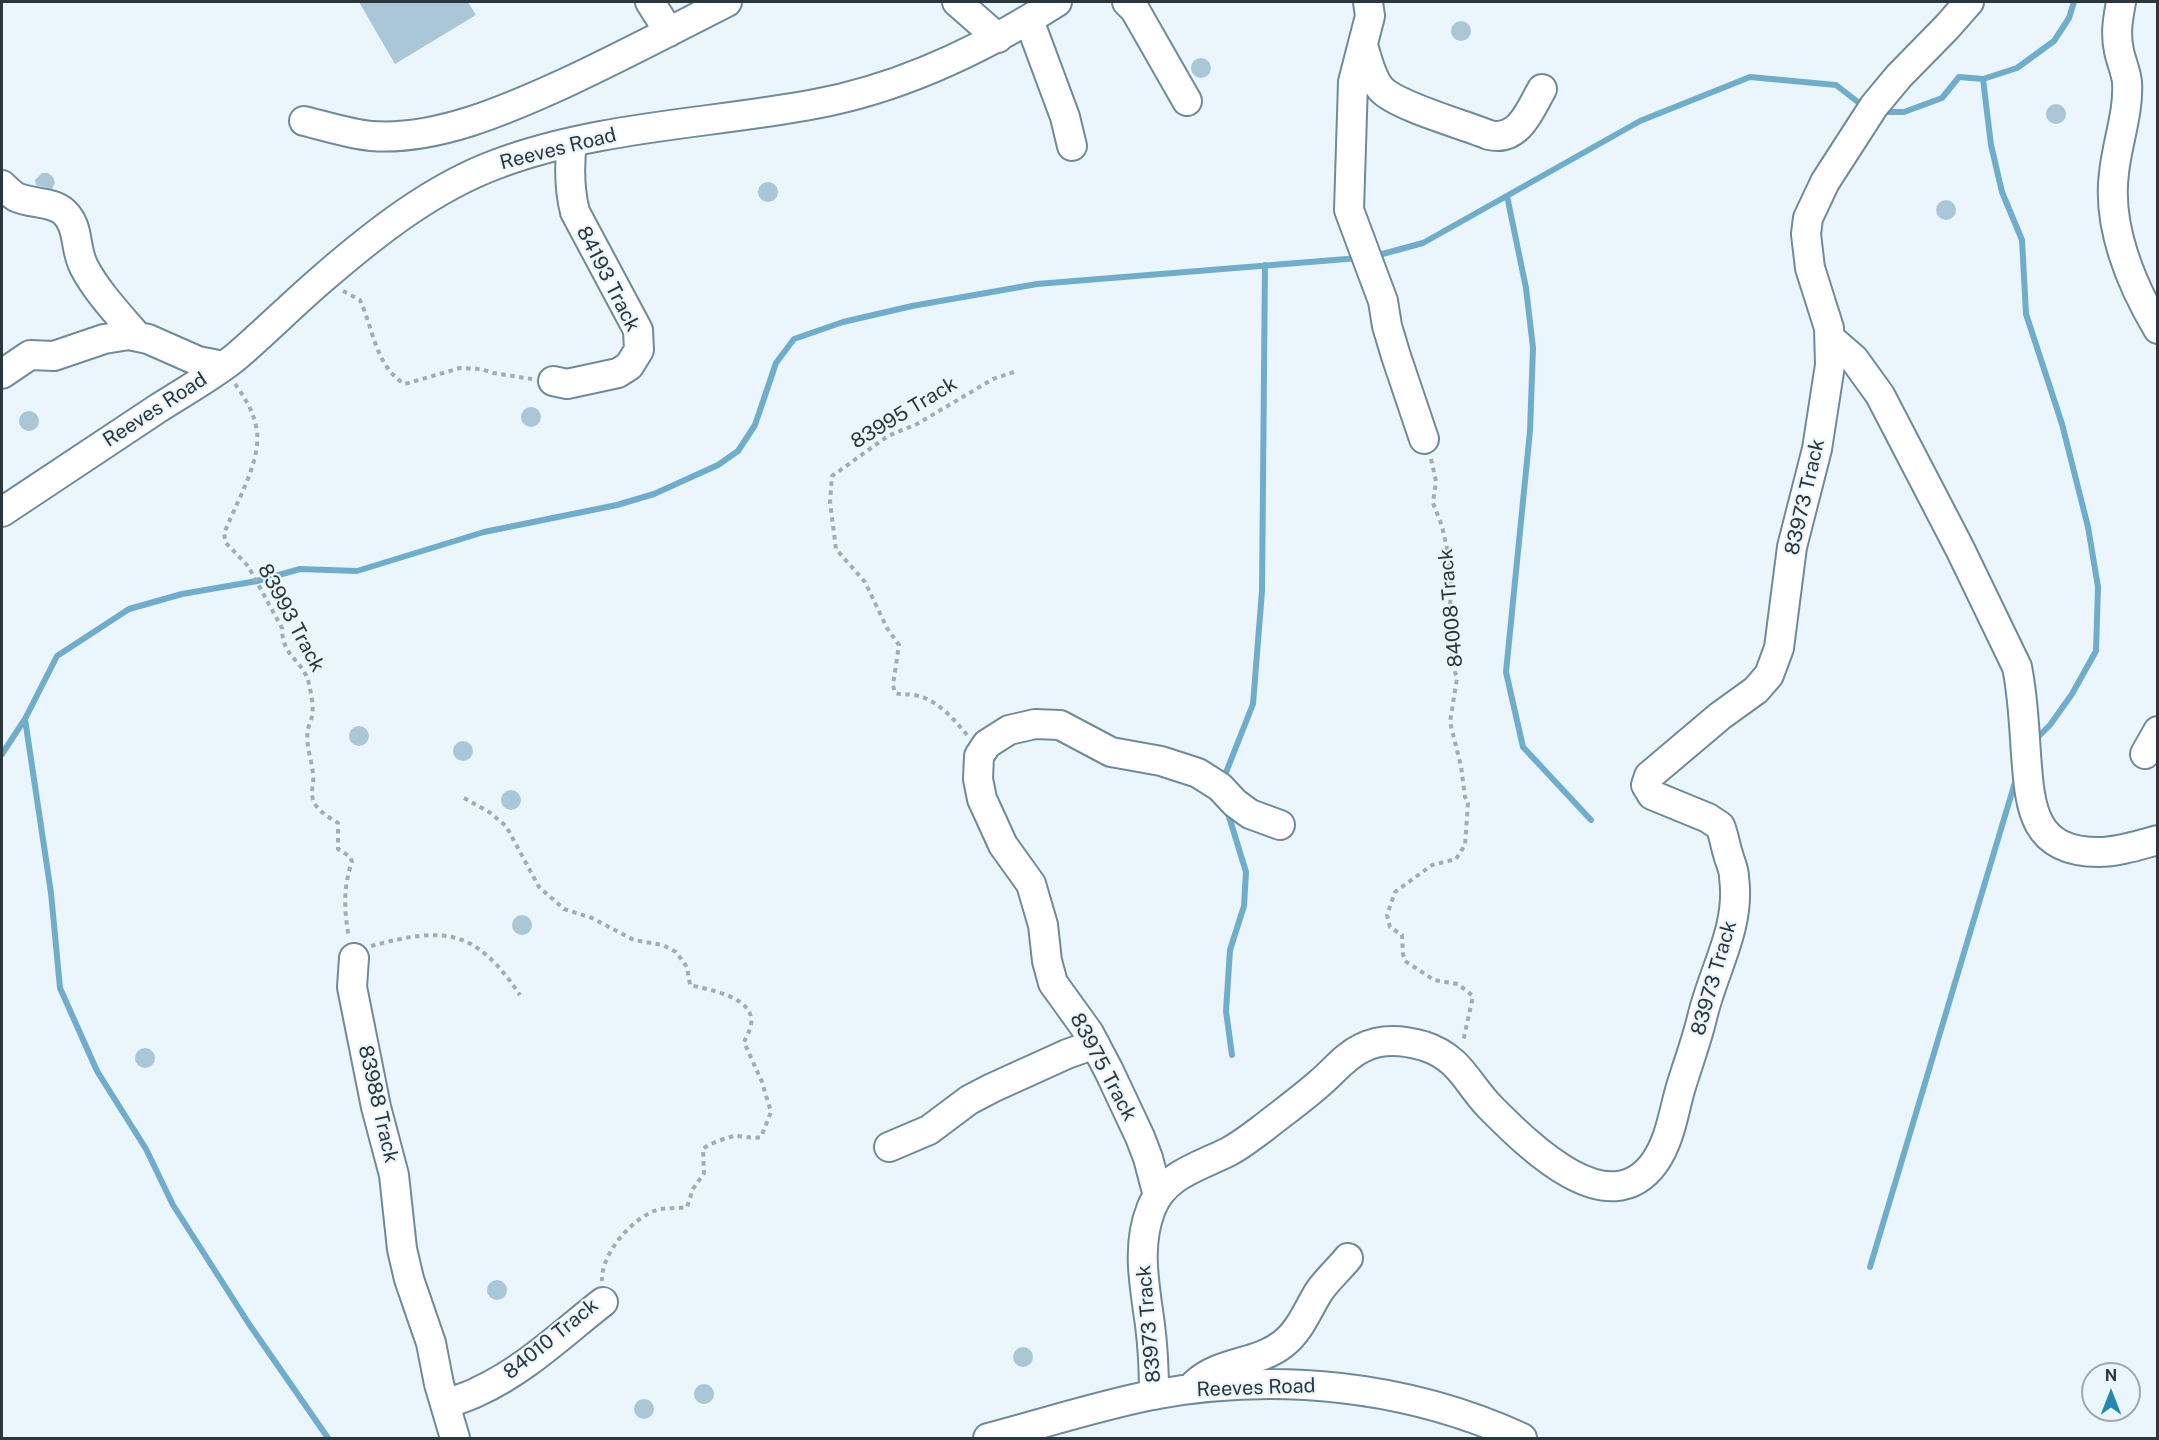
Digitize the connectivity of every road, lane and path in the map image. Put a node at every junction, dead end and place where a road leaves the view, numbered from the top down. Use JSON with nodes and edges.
{"nodes":[{"id":1,"x":650,"y":2,"type":"edge"},
{"id":2,"x":727,"y":2,"type":"edge"},
{"id":3,"x":957,"y":2,"type":"edge"},
{"id":4,"x":1057,"y":2,"type":"edge"},
{"id":5,"x":1127,"y":2,"type":"edge"},
{"id":6,"x":1368,"y":2,"type":"edge"},
{"id":7,"x":1969,"y":2,"type":"edge"},
{"id":8,"x":2121,"y":2,"type":"edge"},
{"id":9,"x":1029,"y":20,"type":"junction"},
{"id":10,"x":669,"y":32,"type":"junction"},
{"id":11,"x":998,"y":38,"type":"junction"},
{"id":12,"x":1363,"y":46,"type":"junction"},
{"id":13,"x":1542,"y":89,"type":"dead end"},
{"id":14,"x":1187,"y":101,"type":"dead end"},
{"id":15,"x":304,"y":121,"type":"dead end"},
{"id":16,"x":572,"y":142,"type":"junction"},
{"id":17,"x":1072,"y":146,"type":"dead end"},
{"id":18,"x":2,"y":185,"type":"edge"},
{"id":19,"x":321,"y":279,"type":"junction"},
{"id":20,"x":2157,"y":329,"type":"edge"},
{"id":21,"x":137,"y":336,"type":"junction"},
{"id":22,"x":1830,"y":339,"type":"junction"},
{"id":23,"x":223,"y":366,"type":"junction"},
{"id":24,"x":1017,"y":371,"type":"dead end"},
{"id":25,"x":2,"y":374,"type":"edge"},
{"id":26,"x":553,"y":381,"type":"joint"},
{"id":27,"x":1424,"y":439,"type":"joint"},
{"id":28,"x":2,"y":512,"type":"edge"},
{"id":29,"x":979,"y":756,"type":"junction"},
{"id":30,"x":465,"y":798,"type":"dead end"},
{"id":31,"x":1280,"y":825,"type":"dead end"},
{"id":32,"x":2157,"y":840,"type":"edge"},
{"id":33,"x":354,"y":958,"type":"junction"},
{"id":34,"x":519,"y":994,"type":"dead end"},
{"id":35,"x":1095,"y":1044,"type":"junction"},
{"id":36,"x":1455,"y":1062,"type":"junction"},
{"id":37,"x":890,"y":1148,"type":"dead end"},
{"id":38,"x":1158,"y":1196,"type":"junction"},
{"id":39,"x":1348,"y":1258,"type":"dead end"},
{"id":40,"x":603,"y":1302,"type":"joint"},
{"id":41,"x":1189,"y":1390,"type":"junction"},
{"id":42,"x":1154,"y":1395,"type":"junction"},
{"id":43,"x":445,"y":1404,"type":"junction"},
{"id":44,"x":1026,"y":1434,"type":"edge"},
{"id":45,"x":454,"y":1438,"type":"edge"},
{"id":46,"x":988,"y":1438,"type":"edge"},
{"id":47,"x":1522,"y":1438,"type":"edge"}],
"edges":[{"from":1,"to":10,"type":"street"},
{"from":2,"to":10,"type":"street"},
{"from":3,"to":11,"type":"street"},
{"from":4,"to":9,"type":"street","name":"Reeves Road"},
{"from":5,"to":14,"type":"street"},
{"from":6,"to":12,"type":"street"},
{"from":7,"to":22,"type":"street","name":"83973 Track"},
{"from":8,"to":20,"type":"street"},
{"from":9,"to":11,"type":"street","name":"Reeves Road"},
{"from":9,"to":17,"type":"street"},
{"from":10,"to":15,"type":"street"},
{"from":11,"to":16,"type":"street","name":"Reeves Road"},
{"from":12,"to":13,"type":"street"},
{"from":12,"to":27,"type":"street"},
{"from":16,"to":19,"type":"street","name":"Reeves Road"},
{"from":16,"to":26,"type":"street","name":"84193 Track"},
{"from":18,"to":21,"type":"street"},
{"from":19,"to":23,"type":"street","name":"Reeves Road"},
{"from":19,"to":26,"type":"path"},
{"from":21,"to":23,"type":"street"},
{"from":21,"to":25,"type":"street"},
{"from":22,"to":32,"type":"street"},
{"from":22,"to":36,"type":"street","name":"83973 Track"},
{"from":23,"to":28,"type":"street","name":"Reeves Road"},
{"from":23,"to":33,"type":"path","name":"83993 Track"},
{"from":24,"to":29,"type":"path","name":"83995 Track"},
{"from":27,"to":36,"type":"path","name":"84008 Track"},
{"from":29,"to":31,"type":"street"},
{"from":29,"to":35,"type":"street","name":"83975 Track"},
{"from":30,"to":40,"type":"path","name":"84010 Track"},
{"from":33,"to":34,"type":"path"},
{"from":33,"to":43,"type":"street","name":"83988 Track"},
{"from":35,"to":37,"type":"street"},
{"from":35,"to":38,"type":"street","name":"83975 Track"},
{"from":36,"to":38,"type":"street","name":"83973 Track"},
{"from":38,"to":42,"type":"street","name":"83973 Track"},
{"from":39,"to":41,"type":"street"},
{"from":40,"to":43,"type":"street","name":"84010 Track"},
{"from":41,"to":42,"type":"street","name":"Reeves Road"},
{"from":41,"to":47,"type":"street","name":"Reeves Road"},
{"from":42,"to":44,"type":"street","name":"Reeves Road"},
{"from":43,"to":45,"type":"street","name":"83988 Track"},
{"from":44,"to":46,"type":"street","name":"Reeves Road"}]}
